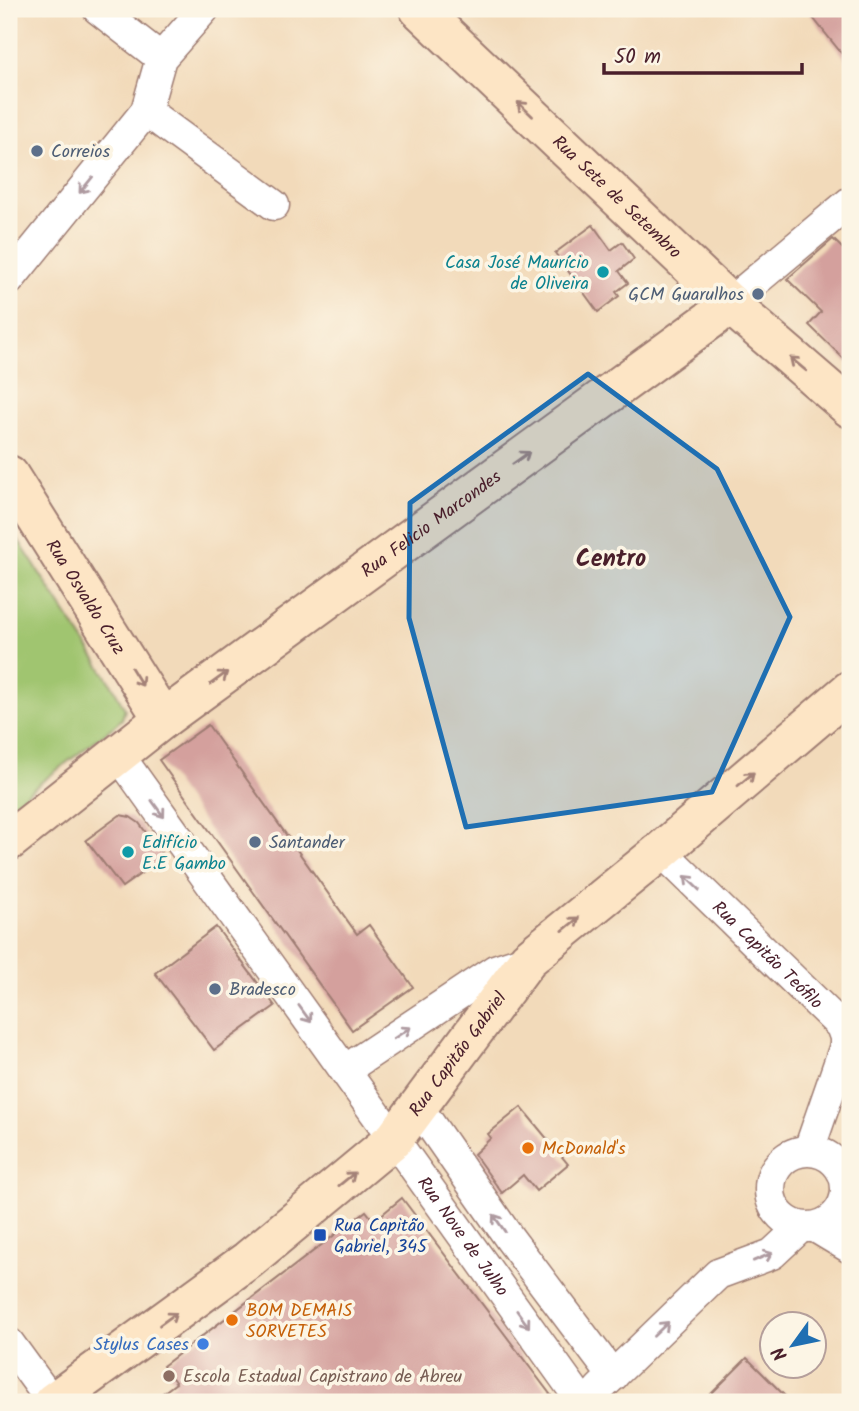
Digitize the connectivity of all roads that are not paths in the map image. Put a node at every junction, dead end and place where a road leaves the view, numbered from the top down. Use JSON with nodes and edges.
{"nodes":[{"id":1,"x":98,"y":9,"type":"edge"},
{"id":2,"x":204,"y":9,"type":"edge"},
{"id":3,"x":419,"y":9,"type":"edge"},
{"id":4,"x":161,"y":58,"type":"junction"},
{"id":5,"x":146,"y":111,"type":"junction"},
{"id":6,"x":850,"y":202,"type":"edge"},
{"id":7,"x":274,"y":205,"type":"dead end"},
{"id":8,"x":9,"y":280,"type":"edge"},
{"id":9,"x":729,"y":303,"type":"junction"},
{"id":10,"x":850,"y":408,"type":"edge"},
{"id":11,"x":9,"y":475,"type":"edge"},
{"id":12,"x":850,"y":690,"type":"edge"},
{"id":13,"x":163,"y":719,"type":"junction"},
{"id":14,"x":118,"y":754,"type":"junction"},
{"id":15,"x":9,"y":841,"type":"edge"},
{"id":16,"x":661,"y":851,"type":"junction"},
{"id":17,"x":528,"y":959,"type":"junction"},
{"id":18,"x":345,"y":1070,"type":"junction"},
{"id":19,"x":418,"y":1107,"type":"junction"},
{"id":20,"x":394,"y":1139,"type":"junction"},
{"id":21,"x":809,"y":1150,"type":"junction"},
{"id":22,"x":849,"y":1191,"type":"edge"},
{"id":23,"x":808,"y":1227,"type":"junction"},
{"id":24,"x":850,"y":1248,"type":"edge"},
{"id":25,"x":9,"y":1343,"type":"edge"},
{"id":26,"x":612,"y":1376,"type":"junction"},
{"id":27,"x":53,"y":1402,"type":"edge"},
{"id":28,"x":584,"y":1402,"type":"edge"}],
"edges":[{"from":1,"to":4,"type":"street"},
{"from":2,"to":4,"type":"street"},
{"from":9,"to":3,"type":"street","name":"Rua Sete de Setembro","one_way":true},
{"from":4,"to":5,"type":"street"},
{"from":5,"to":7,"type":"street"},
{"from":5,"to":8,"type":"street","one_way":true},
{"from":6,"to":9,"type":"street","name":"Rua Felicio Marcondes"},
{"from":10,"to":9,"type":"street","name":"Rua Sete de Setembro","one_way":true},
{"from":13,"to":9,"type":"street","name":"Rua Felicio Marcondes","one_way":true},
{"from":11,"to":13,"type":"street","name":"Rua Osvaldo Cruz","one_way":true},
{"from":16,"to":12,"type":"street","name":"Rua Capitão Gabriel","one_way":true},
{"from":13,"to":14,"type":"street","name":"Rua Felicio Marcondes"},
{"from":14,"to":15,"type":"street","name":"Rua Felicio Marcondes"},
{"from":14,"to":18,"type":"street","name":"Rua Nove de Julho","one_way":true},
{"from":17,"to":16,"type":"street","name":"Rua Capitão Gabriel","one_way":true},
{"from":21,"to":16,"type":"street","name":"Rua Capitão Teófilo","one_way":true},
{"from":18,"to":17,"type":"street","one_way":true},
{"from":17,"to":19,"type":"street","name":"Rua Capitão Gabriel"},
{"from":18,"to":20,"type":"street","name":"Rua Nove de Julho"},
{"from":19,"to":20,"type":"street","name":"Rua Capitão Gabriel"},
{"from":26,"to":19,"type":"street","name":"Rua Nove de Julho","one_way":true},
{"from":27,"to":20,"type":"street","name":"Rua Capitão Gabriel","one_way":true},
{"from":20,"to":28,"type":"street","name":"Rua Nove de Julho","one_way":true},
{"from":21,"to":22,"type":"street"},
{"from":21,"to":23,"type":"street"},
{"from":22,"to":23,"type":"street"},
{"from":23,"to":24,"type":"street"},
{"from":26,"to":23,"type":"street","one_way":true},
{"from":25,"to":27,"type":"street"},
{"from":26,"to":28,"type":"street"}]}
